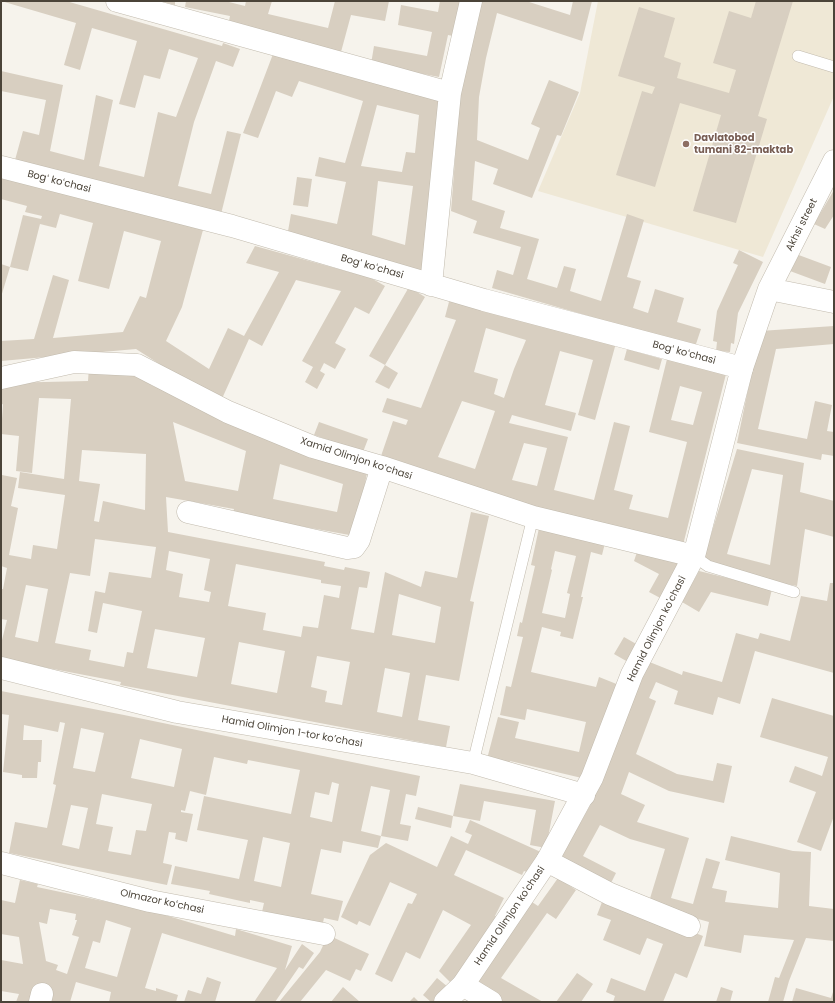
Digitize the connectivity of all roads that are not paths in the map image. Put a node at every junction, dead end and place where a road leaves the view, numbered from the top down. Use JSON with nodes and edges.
{"nodes":[{"id":1,"x":117,"y":1,"type":"edge"},
{"id":2,"x":471,"y":1,"type":"edge"},
{"id":3,"x":798,"y":56,"type":"dead end"},
{"id":4,"x":834,"y":68,"type":"edge"},
{"id":5,"x":450,"y":93,"type":"junction"},
{"id":6,"x":1,"y":167,"type":"edge"},
{"id":7,"x":832,"y":170,"type":"edge"},
{"id":8,"x":431,"y":285,"type":"junction"},
{"id":9,"x":769,"y":289,"type":"junction"},
{"id":10,"x":834,"y":302,"type":"edge"},
{"id":11,"x":742,"y":368,"type":"junction"},
{"id":12,"x":1,"y":378,"type":"edge"},
{"id":13,"x":382,"y":467,"type":"junction"},
{"id":14,"x":188,"y":512,"type":"dead end"},
{"id":15,"x":533,"y":517,"type":"junction"},
{"id":16,"x":694,"y":556,"type":"junction"},
{"id":17,"x":794,"y":592,"type":"dead end"},
{"id":18,"x":1,"y":668,"type":"edge"},
{"id":19,"x":473,"y":763,"type":"junction"},
{"id":20,"x":584,"y":795,"type":"junction"},
{"id":21,"x":547,"y":861,"type":"junction"},
{"id":22,"x":1,"y":862,"type":"edge"},
{"id":23,"x":688,"y":926,"type":"dead end"},
{"id":24,"x":324,"y":934,"type":"dead end"},
{"id":25,"x":463,"y":985,"type":"junction"},
{"id":26,"x":445,"y":1002,"type":"edge"},
{"id":27,"x":491,"y":1002,"type":"edge"}],
"edges":[{"from":1,"to":5,"type":"street"},
{"from":2,"to":5,"type":"street"},
{"from":3,"to":4,"type":"lane"},
{"from":5,"to":8,"type":"street"},
{"from":6,"to":8,"type":"street","name":"Bogʻ koʻchasi"},
{"from":7,"to":9,"type":"street","name":"Akhsi street"},
{"from":8,"to":11,"type":"street","name":"Bogʻ koʻchasi"},
{"from":9,"to":10,"type":"street"},
{"from":9,"to":11,"type":"street","name":"Hamid Olimjon ko'chasi"},
{"from":11,"to":16,"type":"street","name":"Hamid Olimjon ko'chasi"},
{"from":12,"to":13,"type":"street","name":"Xamid Olimjon koʻchasi"},
{"from":13,"to":14,"type":"street"},
{"from":13,"to":15,"type":"street","name":"Xamid Olimjon koʻchasi"},
{"from":15,"to":16,"type":"street","name":"Xamid Olimjon koʻchasi"},
{"from":15,"to":19,"type":"lane"},
{"from":16,"to":17,"type":"lane"},
{"from":16,"to":20,"type":"street","name":"Hamid Olimjon ko'chasi"},
{"from":18,"to":19,"type":"street","name":"Hamid Olimjon 1-tor koʼchasi"},
{"from":19,"to":20,"type":"street","name":"Hamid Olimjon 1-tor koʼchasi"},
{"from":20,"to":21,"type":"street","name":"Hamid Olimjon ko'chasi"},
{"from":21,"to":23,"type":"street"},
{"from":21,"to":25,"type":"street","name":"Hamid Olimjon ko'chasi"},
{"from":22,"to":24,"type":"street","name":"Olmazor koʻchasi"},
{"from":25,"to":26,"type":"street","name":"Hamid Olimjon ko'chasi"},
{"from":25,"to":27,"type":"street"}]}
